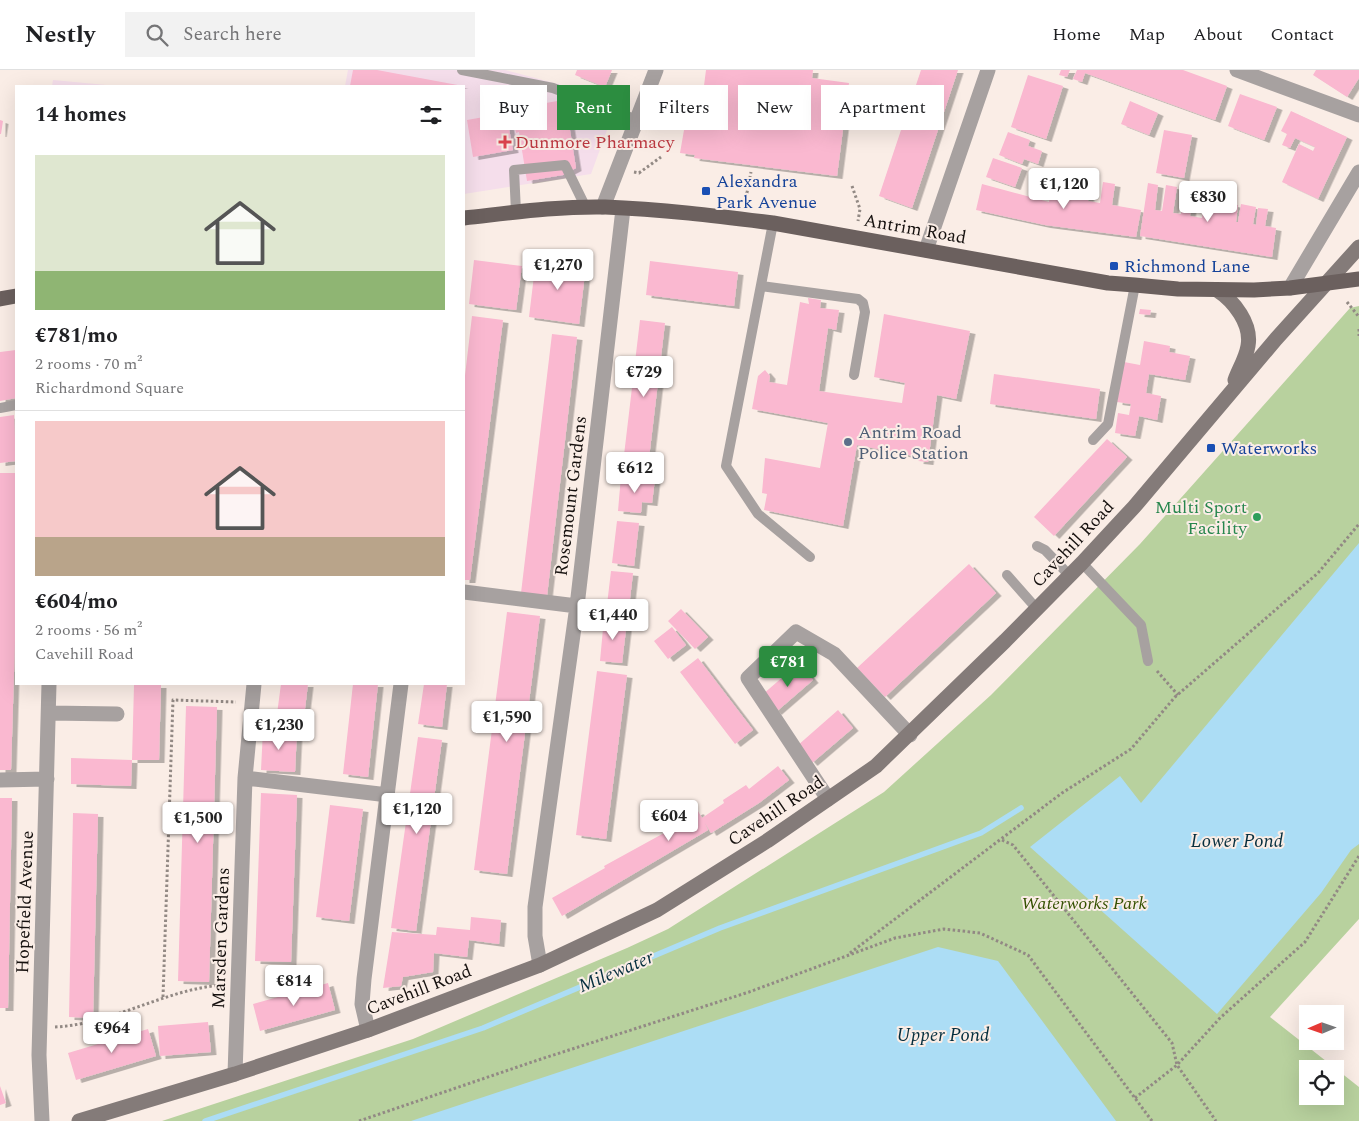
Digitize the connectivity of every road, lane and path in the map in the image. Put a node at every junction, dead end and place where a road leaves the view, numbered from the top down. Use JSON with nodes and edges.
{"nodes":[{"id":1,"x":462,"y":70,"type":"edge"},
{"id":2,"x":656,"y":70,"type":"edge"},
{"id":3,"x":988,"y":70,"type":"edge"},
{"id":4,"x":1237,"y":70,"type":"edge"},
{"id":5,"x":1359,"y":115,"type":"edge"},
{"id":6,"x":637,"y":120,"type":"junction"},
{"id":7,"x":661,"y":157,"type":"dead end"},
{"id":8,"x":618,"y":168,"type":"junction"},
{"id":9,"x":751,"y":172,"type":"dead end"},
{"id":10,"x":1359,"y":172,"type":"edge"},
{"id":11,"x":852,"y":186,"type":"dead end"},
{"id":12,"x":604,"y":207,"type":"junction"},
{"id":13,"x":586,"y":208,"type":"junction"},
{"id":14,"x":623,"y":209,"type":"junction"},
{"id":15,"x":516,"y":212,"type":"junction"},
{"id":16,"x":465,"y":218,"type":"edge"},
{"id":17,"x":743,"y":219,"type":"junction"},
{"id":18,"x":773,"y":223,"type":"junction"},
{"id":19,"x":855,"y":237,"type":"junction"},
{"id":20,"x":1359,"y":247,"type":"edge"},
{"id":21,"x":926,"y":250,"type":"junction"},
{"id":22,"x":1359,"y":279,"type":"edge"},
{"id":23,"x":1327,"y":284,"type":"junction"},
{"id":24,"x":1135,"y":285,"type":"junction"},
{"id":25,"x":761,"y":286,"type":"junction"},
{"id":26,"x":1290,"y":288,"type":"junction"},
{"id":27,"x":1217,"y":290,"type":"junction"},
{"id":28,"x":15,"y":296,"type":"edge"},
{"id":29,"x":0,"y":299,"type":"edge"},
{"id":30,"x":1347,"y":302,"type":"dead end"},
{"id":31,"x":1359,"y":317,"type":"edge"},
{"id":32,"x":1359,"y":329,"type":"edge"},
{"id":33,"x":1359,"y":336,"type":"edge"},
{"id":34,"x":854,"y":375,"type":"dead end"},
{"id":35,"x":1228,"y":395,"type":"junction"},
{"id":36,"x":15,"y":405,"type":"edge"},
{"id":37,"x":0,"y":408,"type":"edge"},
{"id":38,"x":1093,"y":440,"type":"dead end"},
{"id":39,"x":1359,"y":524,"type":"edge"},
{"id":40,"x":1037,"y":546,"type":"dead end"},
{"id":41,"x":810,"y":557,"type":"dead end"},
{"id":42,"x":1082,"y":563,"type":"junction"},
{"id":43,"x":1007,"y":576,"type":"dead end"},
{"id":44,"x":1070,"y":576,"type":"junction"},
{"id":45,"x":465,"y":592,"type":"edge"},
{"id":46,"x":577,"y":606,"type":"junction"},
{"id":47,"x":1037,"y":609,"type":"junction"},
{"id":48,"x":1148,"y":661,"type":"joint"},
{"id":49,"x":49,"y":685,"type":"edge"},
{"id":50,"x":254,"y":685,"type":"edge"},
{"id":51,"x":402,"y":685,"type":"edge"},
{"id":52,"x":1178,"y":695,"type":"junction"},
{"id":53,"x":252,"y":702,"type":"junction"},
{"id":54,"x":49,"y":713,"type":"junction"},
{"id":55,"x":117,"y":714,"type":"dead end"},
{"id":56,"x":910,"y":735,"type":"junction"},
{"id":57,"x":245,"y":778,"type":"junction"},
{"id":58,"x":48,"y":779,"type":"junction"},
{"id":59,"x":0,"y":780,"type":"edge"},
{"id":60,"x":388,"y":795,"type":"junction"},
{"id":61,"x":828,"y":799,"type":"junction"},
{"id":62,"x":1001,"y":840,"type":"junction"},
{"id":63,"x":1359,"y":856,"type":"edge"},
{"id":64,"x":848,"y":955,"type":"junction"},
{"id":65,"x":540,"y":965,"type":"junction"},
{"id":66,"x":238,"y":983,"type":"junction"},
{"id":67,"x":163,"y":997,"type":"junction"},
{"id":68,"x":40,"y":1026,"type":"junction"},
{"id":69,"x":368,"y":1030,"type":"junction"},
{"id":70,"x":1177,"y":1065,"type":"junction"},
{"id":71,"x":235,"y":1074,"type":"junction"},
{"id":72,"x":1135,"y":1098,"type":"junction"},
{"id":73,"x":42,"y":1121,"type":"edge"},
{"id":74,"x":79,"y":1121,"type":"edge"},
{"id":75,"x":359,"y":1121,"type":"edge"},
{"id":76,"x":1152,"y":1121,"type":"edge"},
{"id":77,"x":1216,"y":1121,"type":"edge"}],
"edges":[{"from":1,"to":6,"type":"lane"},
{"from":2,"to":6,"type":"street"},
{"from":3,"to":21,"type":"street"},
{"from":4,"to":5,"type":"street"},
{"from":6,"to":8,"type":"street"},
{"from":7,"to":8,"type":"path"},
{"from":8,"to":12,"type":"street"},
{"from":9,"to":17,"type":"path"},
{"from":10,"to":26,"type":"street"},
{"from":11,"to":19,"type":"path"},
{"from":12,"to":13,"type":"main road","name":"Antrim Road"},
{"from":12,"to":14,"type":"main road","name":"Antrim Road"},
{"from":13,"to":15,"type":"main road","name":"Antrim Road"},
{"from":13,"to":15,"type":"lane"},
{"from":14,"to":17,"type":"main road","name":"Antrim Road"},
{"from":14,"to":46,"type":"street","name":"Rosemount Gardens"},
{"from":15,"to":16,"type":"main road","name":"Antrim Road"},
{"from":17,"to":18,"type":"main road","name":"Antrim Road"},
{"from":18,"to":19,"type":"main road","name":"Antrim Road"},
{"from":18,"to":25,"type":"lane"},
{"from":19,"to":21,"type":"main road","name":"Antrim Road"},
{"from":20,"to":23,"type":"main road","name":"Cavehill Road"},
{"from":21,"to":24,"type":"main road","name":"Antrim Road"},
{"from":22,"to":23,"type":"main road","name":"Antrim Road"},
{"from":23,"to":26,"type":"main road","name":"Antrim Road"},
{"from":23,"to":35,"type":"main road","name":"Cavehill Road"},
{"from":24,"to":27,"type":"main road","name":"Antrim Road"},
{"from":24,"to":38,"type":"lane"},
{"from":25,"to":34,"type":"lane"},
{"from":25,"to":41,"type":"lane"},
{"from":26,"to":27,"type":"main road","name":"Antrim Road"},
{"from":27,"to":35,"type":"main road"},
{"from":28,"to":29,"type":"main road"},
{"from":30,"to":31,"type":"path"},
{"from":32,"to":33,"type":"path"},
{"from":35,"to":42,"type":"main road","name":"Cavehill Road"},
{"from":36,"to":37,"type":"lane"},
{"from":39,"to":52,"type":"path"},
{"from":40,"to":44,"type":"lane"},
{"from":42,"to":44,"type":"main road","name":"Cavehill Road"},
{"from":42,"to":48,"type":"lane"},
{"from":43,"to":47,"type":"lane"},
{"from":44,"to":47,"type":"main road","name":"Cavehill Road"},
{"from":45,"to":46,"type":"street"},
{"from":46,"to":65,"type":"street","name":"Rosemount Gardens"},
{"from":47,"to":56,"type":"main road","name":"Cavehill Road"},
{"from":48,"to":52,"type":"path"},
{"from":49,"to":54,"type":"street","name":"Hopefield Avenue"},
{"from":50,"to":53,"type":"street","name":"Marsden Gardens"},
{"from":51,"to":60,"type":"street"},
{"from":52,"to":62,"type":"path"},
{"from":53,"to":57,"type":"street","name":"Marsden Gardens"},
{"from":53,"to":67,"type":"path"},
{"from":54,"to":55,"type":"street"},
{"from":54,"to":58,"type":"street","name":"Hopefield Avenue"},
{"from":56,"to":61,"type":"main road","name":"Cavehill Road"},
{"from":56,"to":61,"type":"street"},
{"from":57,"to":60,"type":"street"},
{"from":57,"to":66,"type":"street","name":"Marsden Gardens"},
{"from":58,"to":59,"type":"street"},
{"from":58,"to":68,"type":"street","name":"Hopefield Avenue"},
{"from":60,"to":69,"type":"street"},
{"from":61,"to":65,"type":"main road","name":"Cavehill Road"},
{"from":62,"to":64,"type":"path"},
{"from":62,"to":70,"type":"path"},
{"from":63,"to":70,"type":"path"},
{"from":64,"to":72,"type":"path"},
{"from":64,"to":75,"type":"path"},
{"from":65,"to":69,"type":"main road","name":"Cavehill Road"},
{"from":66,"to":67,"type":"path"},
{"from":66,"to":71,"type":"street","name":"Marsden Gardens"},
{"from":67,"to":68,"type":"path"},
{"from":68,"to":73,"type":"street","name":"Hopefield Avenue"},
{"from":69,"to":71,"type":"main road","name":"Cavehill Road"},
{"from":70,"to":72,"type":"path"},
{"from":70,"to":77,"type":"path"},
{"from":71,"to":74,"type":"main road","name":"Cavehill Road"},
{"from":72,"to":76,"type":"path"}]}
